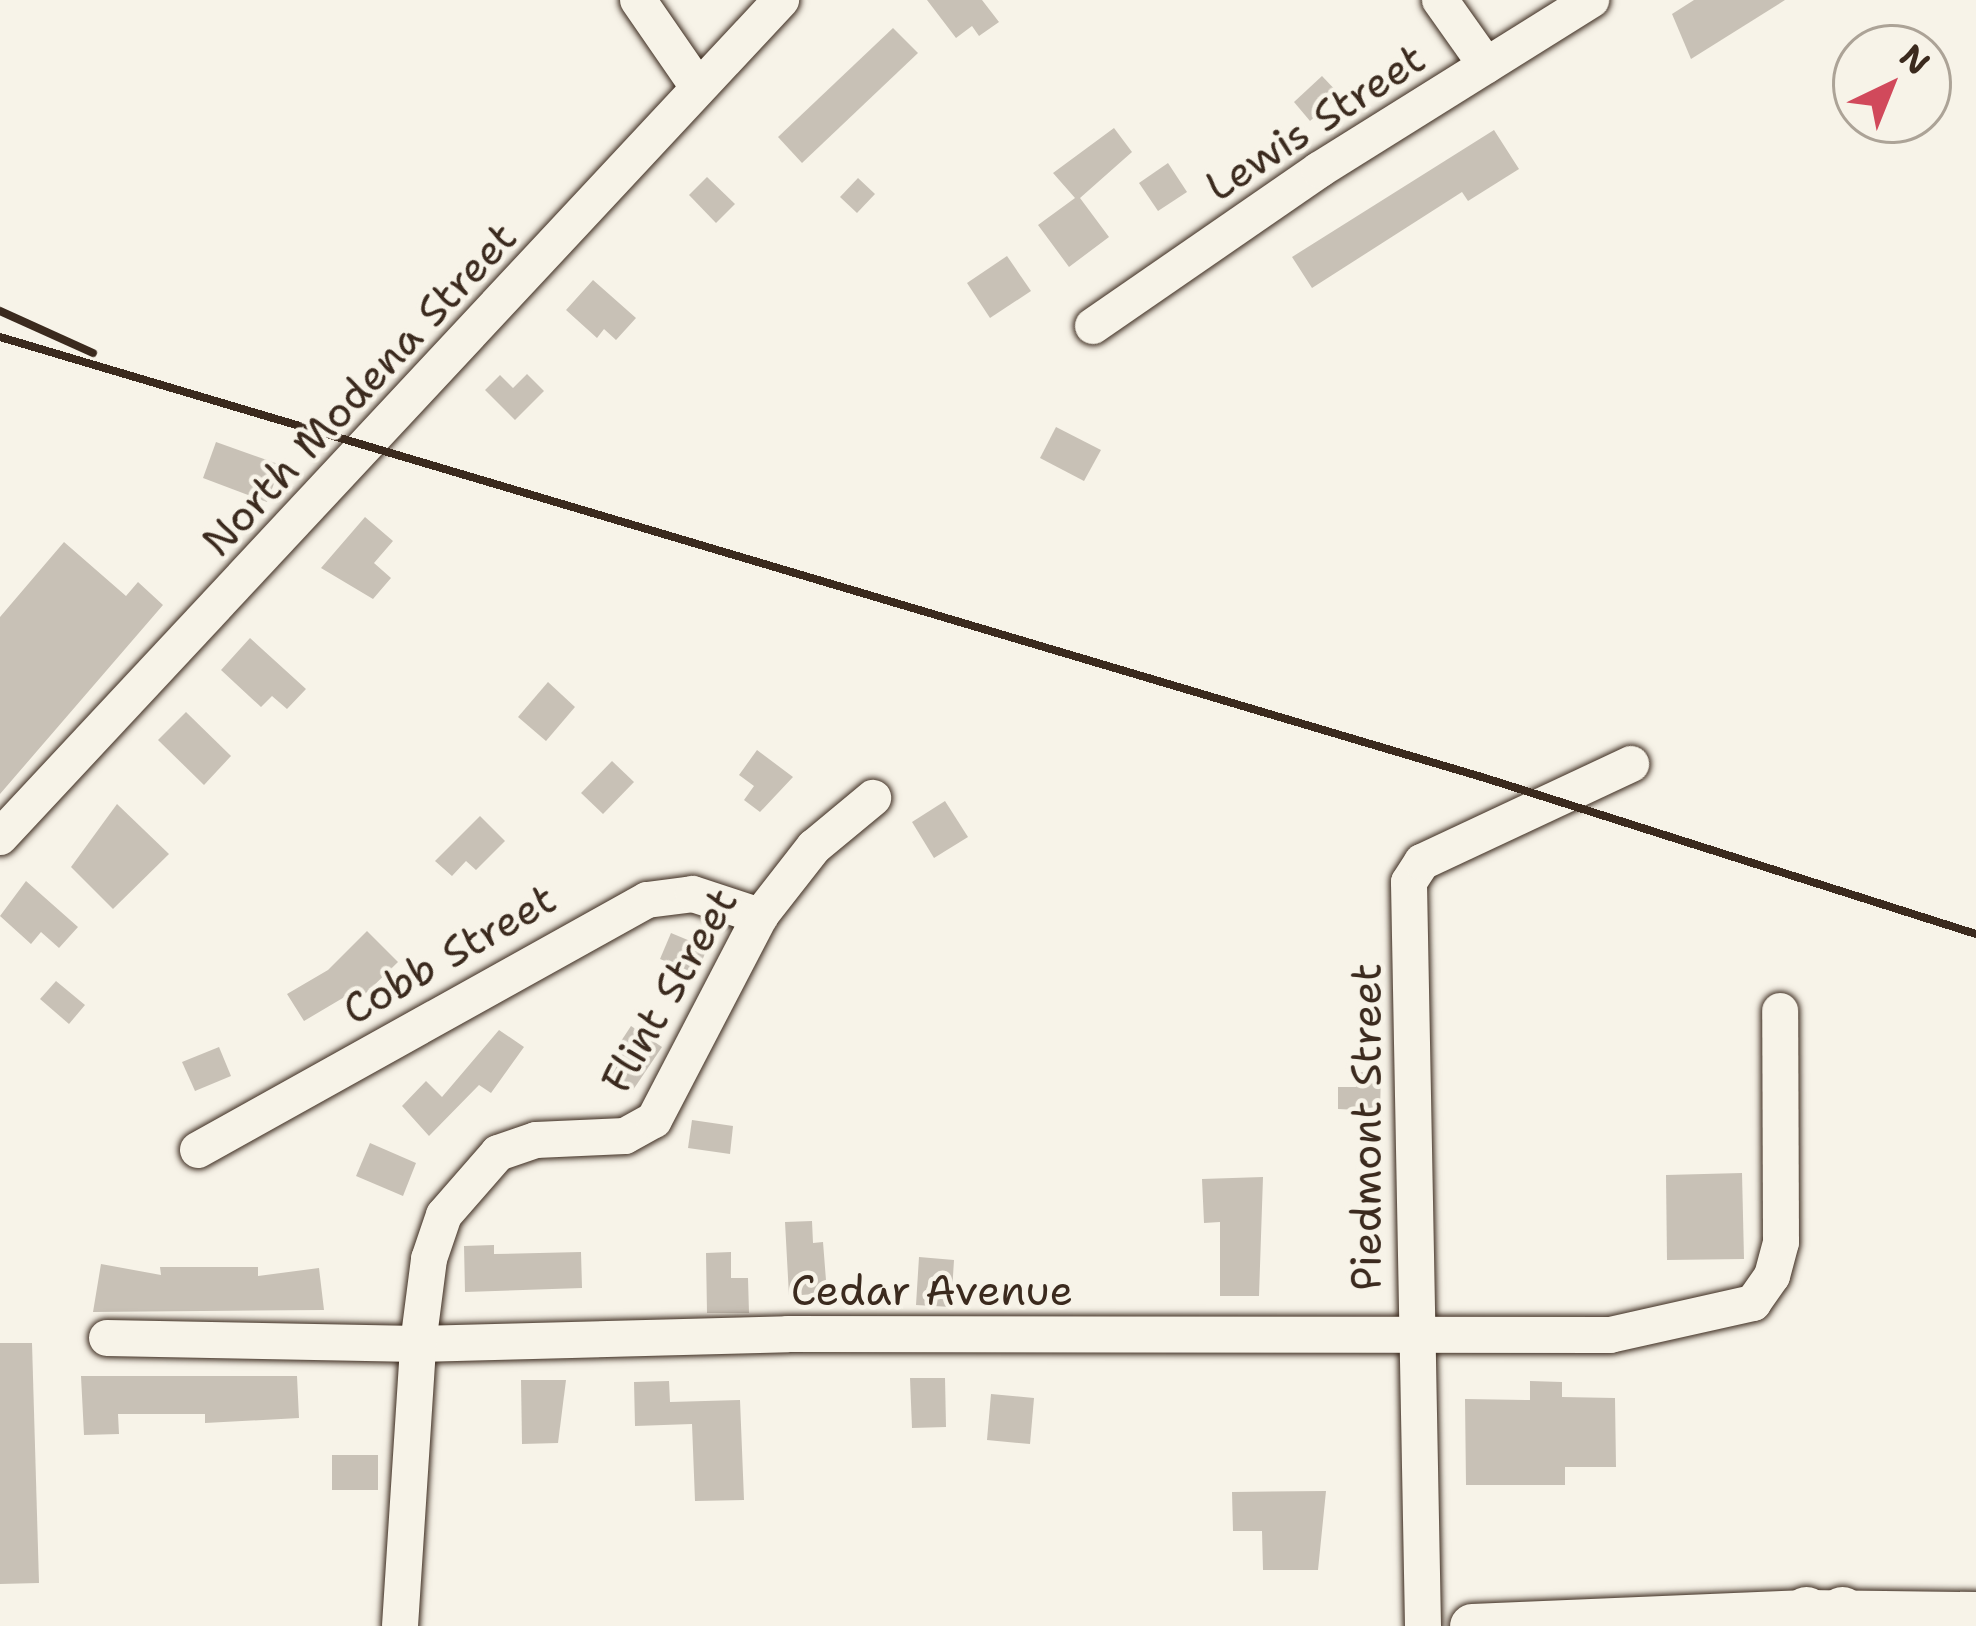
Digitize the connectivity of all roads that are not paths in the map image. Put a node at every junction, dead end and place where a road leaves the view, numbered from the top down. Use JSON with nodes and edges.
{"nodes":[{"id":1,"x":638,"y":0,"type":"edge"},
{"id":2,"x":781,"y":0,"type":"edge"},
{"id":3,"x":1439,"y":0,"type":"edge"},
{"id":4,"x":1591,"y":0,"type":"edge"},
{"id":5,"x":1486,"y":65,"type":"junction"},
{"id":6,"x":698,"y":87,"type":"junction"},
{"id":7,"x":1093,"y":326,"type":"dead end"},
{"id":8,"x":1631,"y":764,"type":"dead end"},
{"id":9,"x":873,"y":798,"type":"dead end"},
{"id":10,"x":0,"y":837,"type":"edge"},
{"id":11,"x":760,"y":916,"type":"junction"},
{"id":12,"x":1780,"y":1011,"type":"dead end"},
{"id":13,"x":198,"y":1150,"type":"dead end"},
{"id":14,"x":107,"y":1338,"type":"dead end"},
{"id":15,"x":1413,"y":1339,"type":"junction"},
{"id":16,"x":418,"y":1344,"type":"junction"},
{"id":17,"x":1976,"y":1614,"type":"edge"},
{"id":18,"x":1824,"y":1619,"type":"edge"},
{"id":19,"x":400,"y":1626,"type":"edge"},
{"id":20,"x":1423,"y":1626,"type":"edge"},
{"id":21,"x":1472,"y":1626,"type":"edge"}],
"edges":[{"from":1,"to":6,"type":"street"},
{"from":2,"to":6,"type":"street","name":"North Modena Street"},
{"from":3,"to":5,"type":"street"},
{"from":4,"to":5,"type":"street","name":"Lewis Street"},
{"from":5,"to":7,"type":"street","name":"Lewis Street"},
{"from":6,"to":10,"type":"street","name":"North Modena Street"},
{"from":8,"to":15,"type":"street","name":"Piedmont Street"},
{"from":9,"to":11,"type":"street","name":"Flint Street"},
{"from":11,"to":13,"type":"street","name":"Cobb Street"},
{"from":11,"to":16,"type":"street","name":"Flint Street"},
{"from":12,"to":15,"type":"street","name":"Cedar Avenue"},
{"from":14,"to":16,"type":"street","name":"Cedar Avenue"},
{"from":15,"to":16,"type":"street","name":"Cedar Avenue"},
{"from":15,"to":20,"type":"street","name":"Piedmont Street"},
{"from":16,"to":19,"type":"street","name":"Flint Street"},
{"from":17,"to":18,"type":"main road"},
{"from":18,"to":21,"type":"main road"}]}
